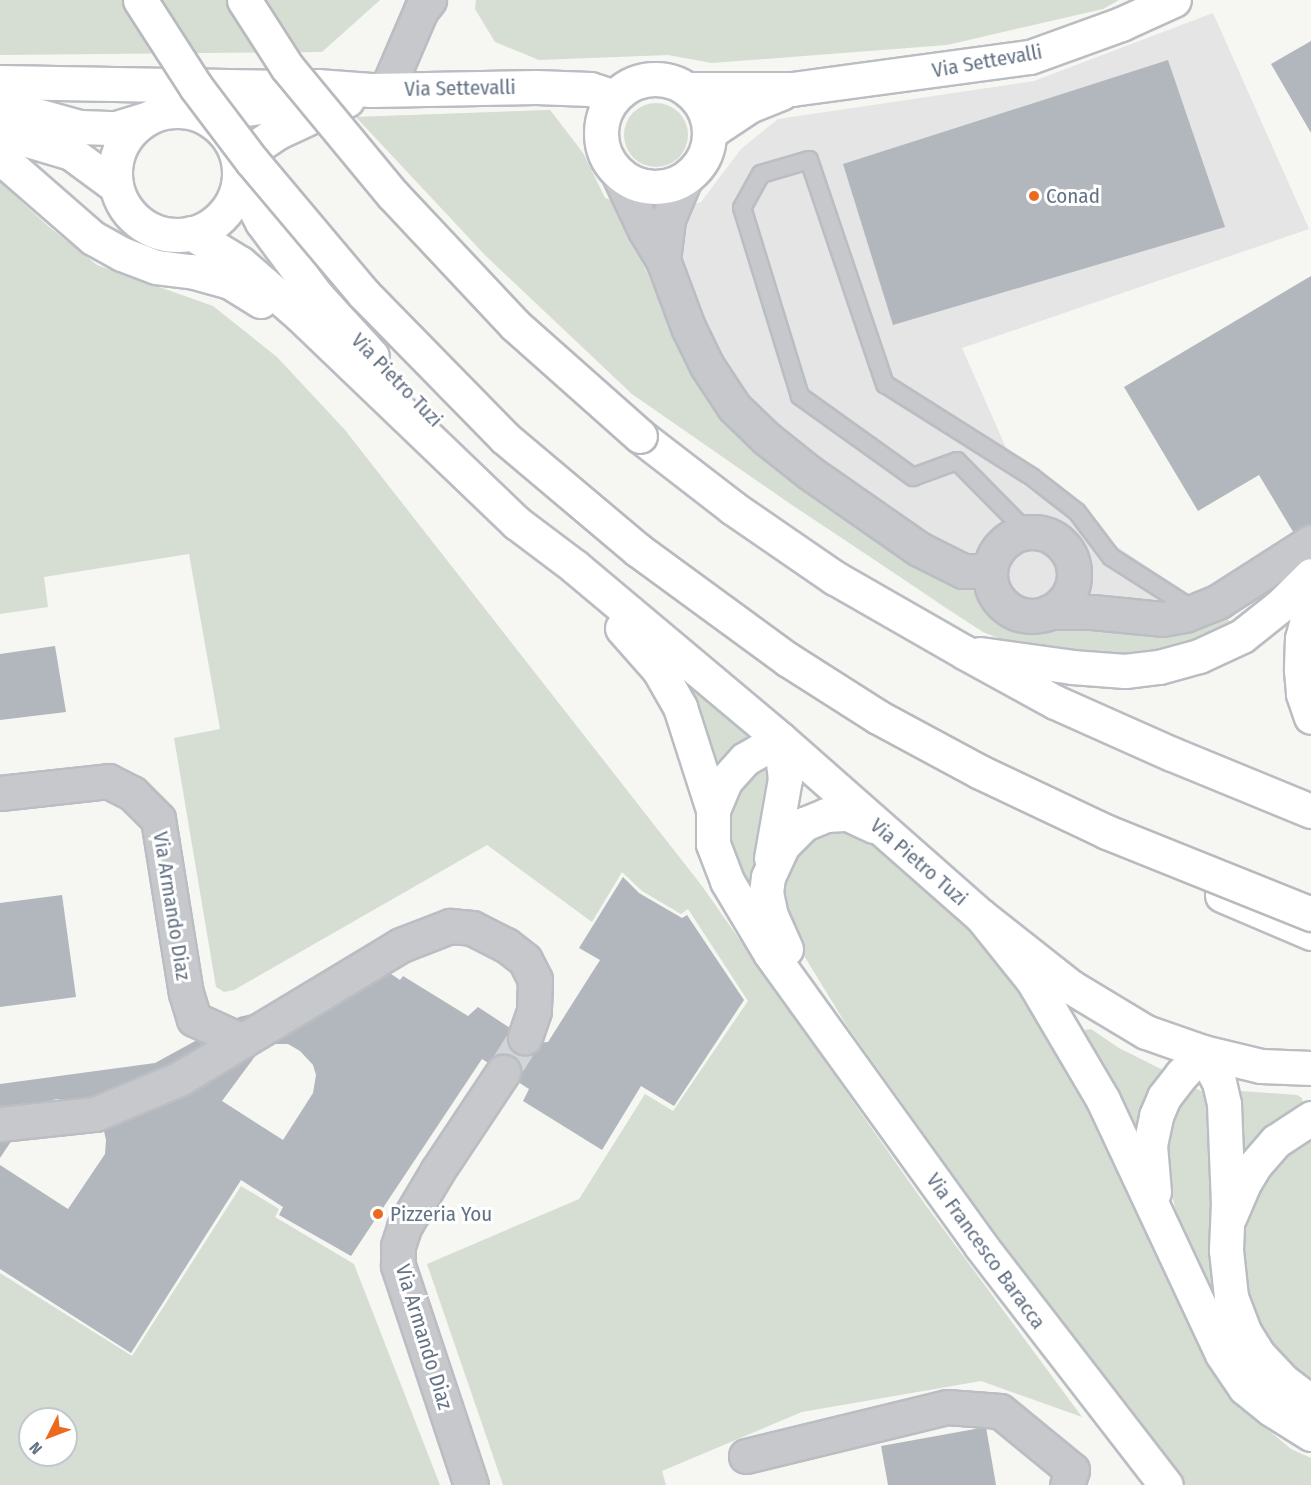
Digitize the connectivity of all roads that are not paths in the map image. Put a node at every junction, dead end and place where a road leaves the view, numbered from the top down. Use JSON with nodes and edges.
{"nodes":[{"id":1,"x":140,"y":0,"type":"edge"},
{"id":2,"x":244,"y":0,"type":"edge"},
{"id":3,"x":429,"y":0,"type":"edge"},
{"id":4,"x":1174,"y":0,"type":"edge"},
{"id":5,"x":0,"y":82,"type":"edge"},
{"id":6,"x":317,"y":86,"type":"junction"},
{"id":7,"x":550,"y":88,"type":"junction"},
{"id":8,"x":379,"y":89,"type":"junction"},
{"id":9,"x":688,"y":89,"type":"junction"},
{"id":10,"x":792,"y":89,"type":"junction"},
{"id":11,"x":614,"y":97,"type":"junction"},
{"id":12,"x":0,"y":105,"type":"edge"},
{"id":13,"x":201,"y":115,"type":"junction"},
{"id":14,"x":144,"y":119,"type":"junction"},
{"id":15,"x":0,"y":132,"type":"edge"},
{"id":16,"x":600,"y":132,"type":"junction"},
{"id":17,"x":710,"y":132,"type":"junction"},
{"id":18,"x":0,"y":157,"type":"edge"},
{"id":19,"x":238,"y":169,"type":"junction"},
{"id":20,"x":618,"y":173,"type":"junction"},
{"id":21,"x":685,"y":179,"type":"junction"},
{"id":22,"x":116,"y":186,"type":"junction"},
{"id":23,"x":191,"y":233,"type":"junction"},
{"id":24,"x":663,"y":260,"type":"junction"},
{"id":25,"x":393,"y":406,"type":"junction"},
{"id":26,"x":432,"y":442,"type":"junction"},
{"id":27,"x":1028,"y":533,"type":"junction"},
{"id":28,"x":1311,"y":542,"type":"edge"},
{"id":29,"x":574,"y":566,"type":"junction"},
{"id":30,"x":1073,"y":566,"type":"junction"},
{"id":31,"x":990,"y":571,"type":"junction"},
{"id":32,"x":1311,"y":575,"type":"edge"},
{"id":33,"x":1311,"y":603,"type":"edge"},
{"id":34,"x":1196,"y":611,"type":"junction"},
{"id":35,"x":1049,"y":612,"type":"junction"},
{"id":36,"x":1133,"y":616,"type":"junction"},
{"id":37,"x":963,"y":652,"type":"junction"},
{"id":38,"x":1311,"y":717,"type":"edge"},
{"id":39,"x":780,"y":739,"type":"junction"},
{"id":40,"x":0,"y":793,"type":"edge"},
{"id":41,"x":713,"y":810,"type":"junction"},
{"id":42,"x":1311,"y":812,"type":"edge"},
{"id":43,"x":884,"y":831,"type":"junction"},
{"id":44,"x":1107,"y":832,"type":"junction"},
{"id":45,"x":768,"y":877,"type":"junction"},
{"id":46,"x":1311,"y":914,"type":"edge"},
{"id":47,"x":981,"y":916,"type":"junction"},
{"id":48,"x":1311,"y":933,"type":"edge"},
{"id":49,"x":813,"y":1011,"type":"junction"},
{"id":50,"x":194,"y":1019,"type":"junction"},
{"id":51,"x":525,"y":1037,"type":"tunnel mouth"},
{"id":52,"x":242,"y":1041,"type":"junction"},
{"id":53,"x":1203,"y":1052,"type":"junction"},
{"id":54,"x":1311,"y":1068,"type":"edge"},
{"id":55,"x":503,"y":1072,"type":"tunnel mouth"},
{"id":56,"x":179,"y":1079,"type":"junction"},
{"id":57,"x":1311,"y":1118,"type":"edge"},
{"id":58,"x":0,"y":1124,"type":"edge"},
{"id":59,"x":1157,"y":1218,"type":"junction"},
{"id":60,"x":1227,"y":1226,"type":"junction"},
{"id":61,"x":1311,"y":1402,"type":"edge"},
{"id":62,"x":1311,"y":1434,"type":"edge"},
{"id":63,"x":746,"y":1456,"type":"dead end"},
{"id":64,"x":471,"y":1485,"type":"edge"},
{"id":65,"x":1066,"y":1485,"type":"edge"},
{"id":66,"x":1166,"y":1485,"type":"edge"}],
"edges":[{"from":1,"to":44,"type":"main road","bridge":true},
{"from":2,"to":37,"type":"main road","bridge":true},
{"from":3,"to":8,"type":"street"},
{"from":4,"to":10,"type":"main road","name":"Via Settevalli"},
{"from":5,"to":6,"type":"main road"},
{"from":6,"to":8,"type":"main road","name":"Via Settevalli"},
{"from":6,"to":13,"type":"main road","name":"Via Settevalli"},
{"from":7,"to":8,"type":"main road","name":"Via Settevalli"},
{"from":7,"to":11,"type":"main road","name":"Via Settevalli"},
{"from":7,"to":16,"type":"main road"},
{"from":8,"to":19,"type":"main road","name":"Via Settevalli"},
{"from":9,"to":10,"type":"main road","name":"Via Settevalli"},
{"from":9,"to":11,"type":"main road","name":"Via Settevalli"},
{"from":9,"to":17,"type":"main road"},
{"from":10,"to":17,"type":"main road","name":"Via Settevalli"},
{"from":11,"to":16,"type":"main road"},
{"from":12,"to":14,"type":"main road"},
{"from":13,"to":14,"type":"main road"},
{"from":13,"to":19,"type":"main road"},
{"from":14,"to":22,"type":"main road"},
{"from":15,"to":22,"type":"main road"},
{"from":16,"to":20,"type":"main road"},
{"from":17,"to":21,"type":"main road"},
{"from":18,"to":25,"type":"main road"},
{"from":19,"to":23,"type":"main road"},
{"from":19,"to":29,"type":"main road","name":"Via Pietro Tuzi"},
{"from":20,"to":21,"type":"main road"},
{"from":20,"to":24,"type":"street"},
{"from":21,"to":24,"type":"street"},
{"from":22,"to":23,"type":"main road"},
{"from":23,"to":25,"type":"main road","name":"Via Pietro Tuzi"},
{"from":24,"to":31,"type":"street"},
{"from":25,"to":26,"type":"main road","name":"Via Pietro Tuzi"},
{"from":26,"to":29,"type":"main road","name":"Via Pietro Tuzi"},
{"from":26,"to":41,"type":"main road"},
{"from":27,"to":30,"type":"street"},
{"from":27,"to":31,"type":"street"},
{"from":27,"to":34,"type":"lane"},
{"from":28,"to":34,"type":"street"},
{"from":29,"to":39,"type":"main road","name":"Via Pietro Tuzi"},
{"from":30,"to":35,"type":"street"},
{"from":30,"to":36,"type":"street"},
{"from":31,"to":35,"type":"street"},
{"from":32,"to":37,"type":"main road"},
{"from":33,"to":38,"type":"main road"},
{"from":34,"to":36,"type":"street"},
{"from":35,"to":36,"type":"street"},
{"from":37,"to":42,"type":"main road"},
{"from":39,"to":41,"type":"main road"},
{"from":39,"to":43,"type":"main road","name":"Via Pietro Tuzi"},
{"from":39,"to":45,"type":"main road"},
{"from":40,"to":50,"type":"street","name":"Via Armando Diaz"},
{"from":41,"to":49,"type":"main road"},
{"from":43,"to":45,"type":"main road"},
{"from":43,"to":47,"type":"main road","name":"Via Pietro Tuzi"},
{"from":44,"to":46,"type":"main road","bridge":true},
{"from":44,"to":48,"type":"main road","bridge":true},
{"from":45,"to":49,"type":"main road"},
{"from":47,"to":53,"type":"main road","name":"Via Pietro Tuzi"},
{"from":47,"to":59,"type":"main road"},
{"from":49,"to":66,"type":"main road","name":"Via Francesco Baracca"},
{"from":50,"to":52,"type":"street"},
{"from":50,"to":56,"type":"street"},
{"from":51,"to":52,"type":"street"},
{"from":52,"to":56,"type":"street"},
{"from":53,"to":54,"type":"main road","name":"Via Pietro Tuzi"},
{"from":53,"to":59,"type":"main road"},
{"from":53,"to":60,"type":"main road"},
{"from":55,"to":64,"type":"street","name":"Via Armando Diaz"},
{"from":56,"to":58,"type":"street"},
{"from":57,"to":60,"type":"main road"},
{"from":59,"to":62,"type":"main road"},
{"from":60,"to":61,"type":"main road"},
{"from":63,"to":65,"type":"street"}]}
